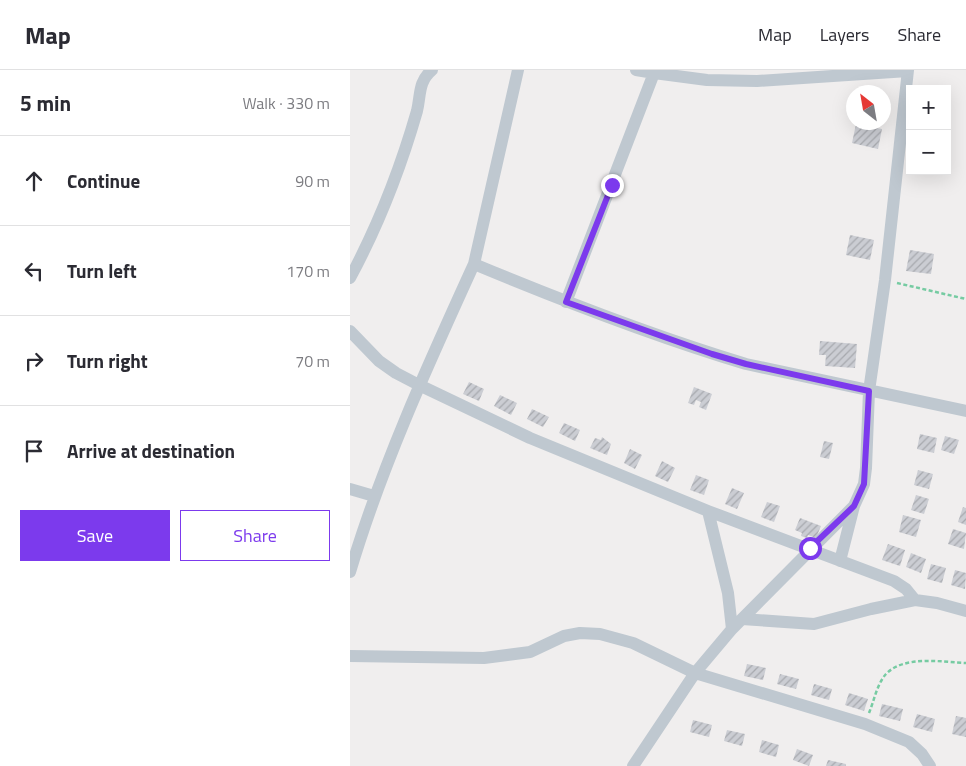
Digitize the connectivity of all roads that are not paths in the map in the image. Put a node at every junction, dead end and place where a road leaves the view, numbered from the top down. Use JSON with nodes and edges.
{"nodes":[{"id":1,"x":432,"y":70,"type":"edge"},
{"id":2,"x":518,"y":70,"type":"edge"},
{"id":3,"x":636,"y":70,"type":"edge"},
{"id":4,"x":908,"y":70,"type":"edge"},
{"id":5,"x":654,"y":73,"type":"junction"},
{"id":6,"x":474,"y":264,"type":"junction"},
{"id":7,"x":350,"y":278,"type":"edge"},
{"id":8,"x":566,"y":302,"type":"junction"},
{"id":9,"x":350,"y":332,"type":"edge"},
{"id":10,"x":419,"y":385,"type":"junction"},
{"id":11,"x":869,"y":391,"type":"junction"},
{"id":12,"x":966,"y":411,"type":"edge"},
{"id":13,"x":350,"y":490,"type":"edge"},
{"id":14,"x":374,"y":496,"type":"junction"},
{"id":15,"x":854,"y":506,"type":"junction"},
{"id":16,"x":708,"y":511,"type":"junction"},
{"id":17,"x":810,"y":548,"type":"junction"},
{"id":18,"x":840,"y":561,"type":"junction"},
{"id":19,"x":350,"y":572,"type":"edge"},
{"id":20,"x":915,"y":600,"type":"junction"},
{"id":21,"x":965,"y":607,"type":"edge"},
{"id":22,"x":742,"y":619,"type":"junction"},
{"id":23,"x":732,"y":629,"type":"junction"},
{"id":24,"x":350,"y":656,"type":"edge"},
{"id":25,"x":695,"y":673,"type":"junction"},
{"id":26,"x":633,"y":766,"type":"edge"},
{"id":27,"x":930,"y":766,"type":"edge"}],
"edges":[{"from":1,"to":7,"type":"street"},
{"from":2,"to":6,"type":"street"},
{"from":3,"to":5,"type":"street"},
{"from":4,"to":5,"type":"street"},
{"from":4,"to":11,"type":"street"},
{"from":5,"to":8,"type":"street"},
{"from":6,"to":8,"type":"street"},
{"from":6,"to":10,"type":"street"},
{"from":8,"to":11,"type":"street"},
{"from":9,"to":10,"type":"street"},
{"from":10,"to":14,"type":"street"},
{"from":10,"to":16,"type":"street"},
{"from":11,"to":12,"type":"street"},
{"from":11,"to":15,"type":"street"},
{"from":13,"to":14,"type":"street"},
{"from":14,"to":19,"type":"street"},
{"from":15,"to":17,"type":"street"},
{"from":15,"to":18,"type":"street"},
{"from":16,"to":17,"type":"street"},
{"from":16,"to":23,"type":"street"},
{"from":17,"to":18,"type":"street"},
{"from":17,"to":22,"type":"street"},
{"from":18,"to":20,"type":"street"},
{"from":20,"to":21,"type":"street"},
{"from":20,"to":22,"type":"street"},
{"from":22,"to":23,"type":"street"},
{"from":23,"to":25,"type":"street"},
{"from":24,"to":25,"type":"street"},
{"from":25,"to":26,"type":"street"},
{"from":25,"to":27,"type":"street"}]}
